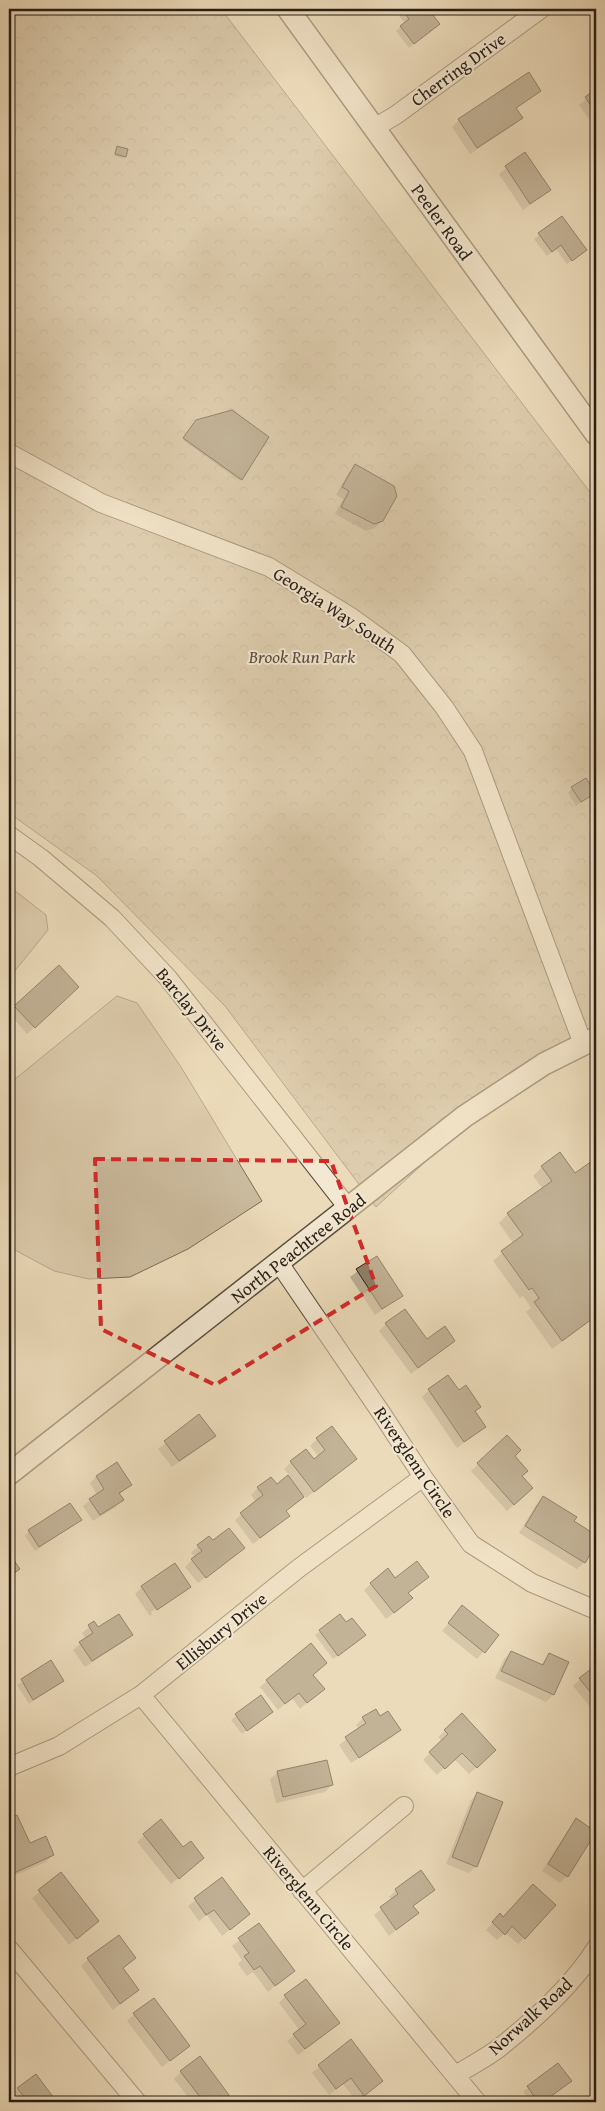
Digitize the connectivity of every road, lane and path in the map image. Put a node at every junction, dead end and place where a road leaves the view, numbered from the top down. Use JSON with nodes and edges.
{"nodes":[{"id":1,"x":288,"y":9,"type":"edge"},
{"id":2,"x":541,"y":9,"type":"edge"},
{"id":3,"x":374,"y":128,"type":"junction"},
{"id":4,"x":596,"y":434,"type":"edge"},
{"id":5,"x":9,"y":453,"type":"edge"},
{"id":6,"x":9,"y":835,"type":"edge"},
{"id":7,"x":589,"y":1041,"type":"edge"},
{"id":8,"x":349,"y":1209,"type":"junction"},
{"id":9,"x":279,"y":1263,"type":"junction"},
{"id":10,"x":9,"y":1474,"type":"edge"},
{"id":11,"x":423,"y":1477,"type":"junction"},
{"id":12,"x":596,"y":1610,"type":"edge"},
{"id":13,"x":141,"y":1695,"type":"junction"},
{"id":14,"x":9,"y":1767,"type":"edge"},
{"id":15,"x":404,"y":1806,"type":"dead end"},
{"id":16,"x":302,"y":1890,"type":"junction"},
{"id":17,"x":596,"y":1948,"type":"edge"},
{"id":18,"x":9,"y":1949,"type":"edge"},
{"id":19,"x":456,"y":2075,"type":"junction"},
{"id":20,"x":137,"y":2102,"type":"edge"},
{"id":21,"x":477,"y":2102,"type":"edge"}],
"edges":[{"from":1,"to":3,"type":"street","name":"Peeler Road"},
{"from":2,"to":3,"type":"street","name":"Cherring Drive"},
{"from":3,"to":4,"type":"street","name":"Peeler Road"},
{"from":5,"to":7,"type":"street","name":"Georgia Way South"},
{"from":6,"to":8,"type":"street","name":"Barclay Drive"},
{"from":7,"to":8,"type":"street","name":"North Peachtree Road"},
{"from":8,"to":9,"type":"street","name":"North Peachtree Road"},
{"from":9,"to":10,"type":"street","name":"North Peachtree Road"},
{"from":9,"to":11,"type":"street","name":"Riverglenn Circle"},
{"from":11,"to":12,"type":"street","name":"Riverglenn Circle"},
{"from":11,"to":13,"type":"street","name":"Ellisbury Drive"},
{"from":13,"to":14,"type":"street","name":"Ellisbury Drive"},
{"from":13,"to":16,"type":"street","name":"Riverglenn Circle"},
{"from":15,"to":16,"type":"street"},
{"from":16,"to":19,"type":"street","name":"Riverglenn Circle"},
{"from":17,"to":19,"type":"street","name":"Norwalk Road"},
{"from":18,"to":20,"type":"street"},
{"from":19,"to":21,"type":"street","name":"Riverglenn Circle"}]}
